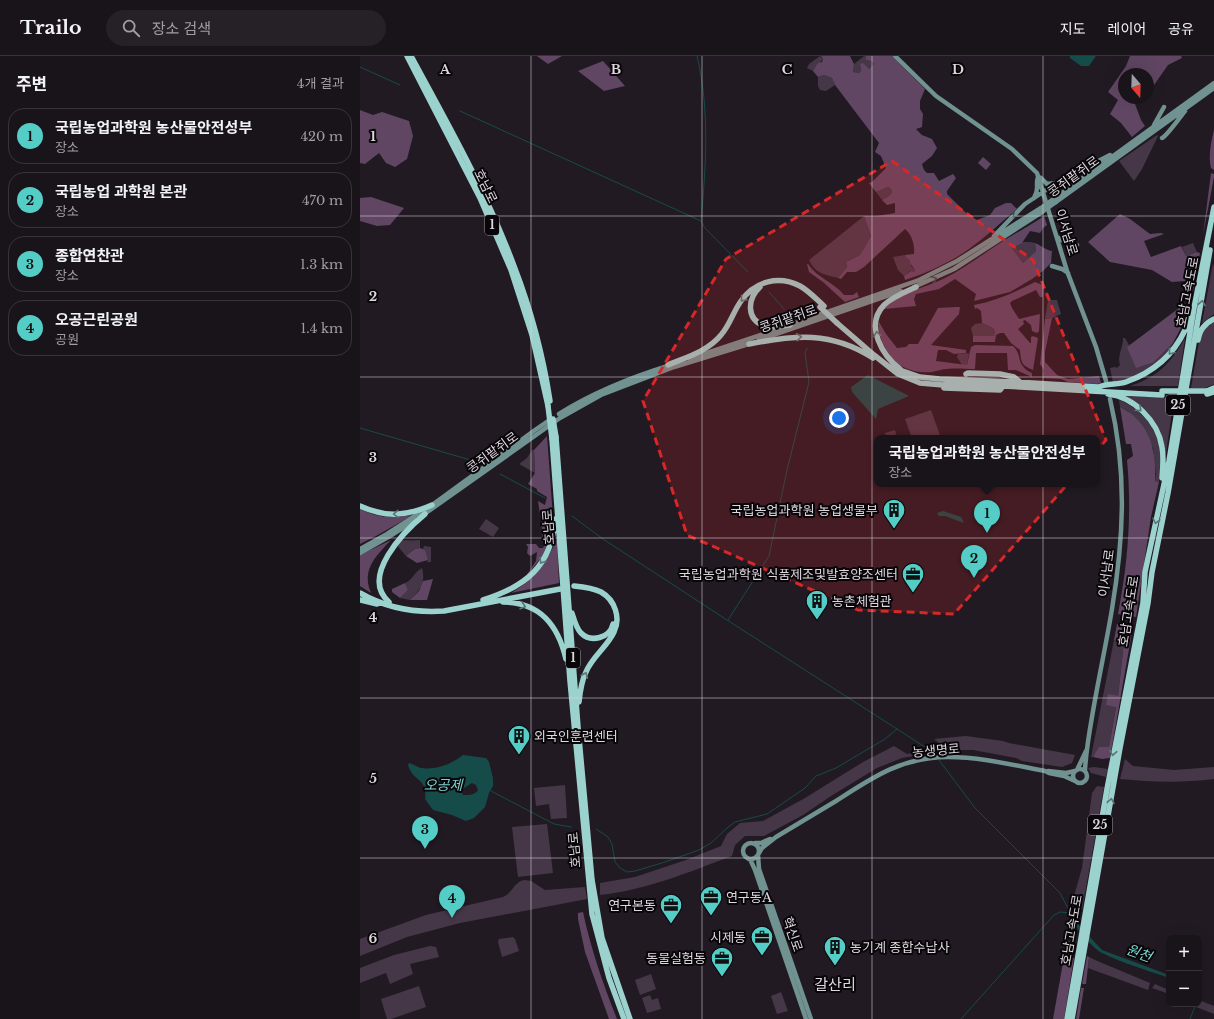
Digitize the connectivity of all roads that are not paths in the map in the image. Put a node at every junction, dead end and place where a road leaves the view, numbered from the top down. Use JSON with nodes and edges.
{"nodes":[{"id":1,"x":407,"y":56,"type":"edge"},
{"id":2,"x":412,"y":56,"type":"edge"},
{"id":3,"x":895,"y":56,"type":"edge"},
{"id":4,"x":1214,"y":83,"type":"edge"},
{"id":5,"x":1214,"y":88,"type":"edge"},
{"id":6,"x":1164,"y":107,"type":"dead end"},
{"id":7,"x":1187,"y":108,"type":"junction"},
{"id":8,"x":1153,"y":126,"type":"junction"},
{"id":9,"x":1162,"y":138,"type":"dead end"},
{"id":10,"x":1116,"y":154,"type":"junction"},
{"id":11,"x":1038,"y":177,"type":"junction"},
{"id":12,"x":1056,"y":183,"type":"junction"},
{"id":13,"x":1043,"y":192,"type":"junction"},
{"id":14,"x":1034,"y":198,"type":"junction"},
{"id":15,"x":1056,"y":200,"type":"junction"},
{"id":16,"x":1214,"y":207,"type":"edge"},
{"id":17,"x":1041,"y":210,"type":"junction"},
{"id":18,"x":1214,"y":225,"type":"edge"},
{"id":19,"x":1213,"y":234,"type":"edge"},
{"id":20,"x":1057,"y":237,"type":"junction"},
{"id":21,"x":989,"y":242,"type":"junction"},
{"id":22,"x":1077,"y":245,"type":"dead end"},
{"id":23,"x":1052,"y":266,"type":"dead end"},
{"id":24,"x":1068,"y":273,"type":"junction"},
{"id":25,"x":916,"y":287,"type":"junction"},
{"id":26,"x":822,"y":306,"type":"junction"},
{"id":27,"x":1194,"y":308,"type":"junction"},
{"id":28,"x":1214,"y":319,"type":"edge"},
{"id":29,"x":790,"y":325,"type":"junction"},
{"id":30,"x":749,"y":344,"type":"junction"},
{"id":31,"x":1191,"y":356,"type":"junction"},
{"id":32,"x":668,"y":366,"type":"junction"},
{"id":33,"x":901,"y":373,"type":"junction"},
{"id":34,"x":957,"y":380,"type":"junction"},
{"id":35,"x":1106,"y":381,"type":"dead end"},
{"id":36,"x":1018,"y":382,"type":"junction"},
{"id":37,"x":1099,"y":387,"type":"junction"},
{"id":38,"x":1214,"y":388,"type":"edge"},
{"id":39,"x":1090,"y":391,"type":"junction"},
{"id":40,"x":1214,"y":392,"type":"edge"},
{"id":41,"x":1162,"y":393,"type":"junction"},
{"id":42,"x":1207,"y":393,"type":"junction"},
{"id":43,"x":1110,"y":399,"type":"dead end"},
{"id":44,"x":549,"y":405,"type":"junction"},
{"id":45,"x":554,"y":438,"type":"junction"},
{"id":46,"x":556,"y":497,"type":"junction"},
{"id":47,"x":1161,"y":498,"type":"junction"},
{"id":48,"x":432,"y":505,"type":"junction"},
{"id":49,"x":360,"y":506,"type":"edge"},
{"id":50,"x":425,"y":514,"type":"junction"},
{"id":51,"x":360,"y":549,"type":"edge"},
{"id":52,"x":360,"y":553,"type":"edge"},
{"id":53,"x":382,"y":553,"type":"dead end"},
{"id":54,"x":560,"y":588,"type":"dead end"},
{"id":55,"x":360,"y":590,"type":"edge"},
{"id":56,"x":375,"y":592,"type":"dead end"},
{"id":57,"x":360,"y":593,"type":"edge"},
{"id":58,"x":568,"y":598,"type":"junction"},
{"id":59,"x":360,"y":600,"type":"edge"},
{"id":60,"x":484,"y":602,"type":"junction"},
{"id":61,"x":392,"y":606,"type":"junction"},
{"id":62,"x":570,"y":681,"type":"junction"},
{"id":63,"x":578,"y":727,"type":"junction"},
{"id":64,"x":1087,"y":750,"type":"junction"},
{"id":65,"x":1085,"y":770,"type":"junction"},
{"id":66,"x":1045,"y":771,"type":"junction"},
{"id":67,"x":1076,"y":771,"type":"junction"},
{"id":68,"x":1074,"y":781,"type":"junction"},
{"id":69,"x":776,"y":837,"type":"junction"},
{"id":70,"x":754,"y":843,"type":"junction"},
{"id":71,"x":758,"y":854,"type":"junction"},
{"id":72,"x":750,"y":859,"type":"junction"},
{"id":73,"x":590,"y":880,"type":"junction"},
{"id":74,"x":594,"y":913,"type":"junction"},
{"id":75,"x":624,"y":1019,"type":"edge"},
{"id":76,"x":630,"y":1019,"type":"edge"},
{"id":77,"x":806,"y":1019,"type":"edge"},
{"id":78,"x":811,"y":1019,"type":"edge"},
{"id":79,"x":1067,"y":1019,"type":"edge"},
{"id":80,"x":1072,"y":1019,"type":"edge"}],
"edges":[{"from":1,"to":44,"type":"highway","name":"호남로","number":"1"},
{"from":2,"to":44,"type":"highway","name":"호남로","number":"1"},
{"from":3,"to":11,"type":"main road","name":"이서남로"},
{"from":4,"to":8,"type":"main road","name":"콩쥐팥쥐로"},
{"from":5,"to":7,"type":"main road","name":"콩쥐팥쥐로"},
{"from":6,"to":8,"type":"main road"},
{"from":7,"to":9,"type":"main road"},
{"from":7,"to":15,"type":"main road","name":"콩쥐팥쥐로"},
{"from":8,"to":10,"type":"main road","name":"콩쥐팥쥐로"},
{"from":10,"to":12,"type":"main road"},
{"from":10,"to":15,"type":"main road","name":"콩쥐팥쥐로"},
{"from":11,"to":12,"type":"main road"},
{"from":11,"to":13,"type":"main road","name":"이서남로"},
{"from":11,"to":14,"type":"main road"},
{"from":12,"to":13,"type":"main road"},
{"from":13,"to":14,"type":"main road"},
{"from":13,"to":20,"type":"main road","name":"이서남로"},
{"from":14,"to":21,"type":"main road","one_way":true},
{"from":15,"to":17,"type":"main road","name":"콩쥐팥쥐로","bridge":true},
{"from":16,"to":27,"type":"highway","name":"호남고속도로","number":"25"},
{"from":17,"to":21,"type":"main road","name":"콩쥐팥쥐로"},
{"from":25,"to":17,"type":"main road","name":"콩쥐팥쥐로","one_way":true},
{"from":18,"to":19,"type":"highway","name":"호남고속도로","number":"25"},
{"from":31,"to":19,"type":"highway","name":"호남고속도로","number":"25","one_way":true},
{"from":20,"to":22,"type":"main road"},
{"from":20,"to":24,"type":"main road","name":"이서남로"},
{"from":21,"to":29,"type":"main road","name":"콩쥐팥쥐로"},
{"from":23,"to":24,"type":"main road"},
{"from":24,"to":35,"type":"main road","name":"이서남로"},
{"from":25,"to":30,"type":"main road","name":"콩쥐팥쥐로"},
{"from":33,"to":25,"type":"highway","one_way":true},
{"from":26,"to":29,"type":"highway"},
{"from":26,"to":32,"type":"highway","one_way":true},
{"from":26,"to":33,"type":"highway","bridge":true},
{"from":27,"to":37,"type":"highway","one_way":true},
{"from":27,"to":47,"type":"highway","name":"호남고속도로","number":"25"},
{"from":28,"to":31,"type":"highway"},
{"from":29,"to":32,"type":"main road","name":"콩쥐팥쥐로"},
{"from":30,"to":33,"type":"highway","one_way":true},
{"from":30,"to":50,"type":"main road","name":"콩쥐팥쥐로"},
{"from":80,"to":31,"type":"highway","name":"호남고속도로","number":"25","one_way":true},
{"from":32,"to":48,"type":"main road","name":"콩쥐팥쥐로"},
{"from":33,"to":34,"type":"highway"},
{"from":33,"to":39,"type":"highway"},
{"from":34,"to":36,"type":"highway"},
{"from":34,"to":36,"type":"highway"},
{"from":36,"to":37,"type":"highway"},
{"from":37,"to":41,"type":"highway"},
{"from":38,"to":42,"type":"highway"},
{"from":39,"to":41,"type":"highway"},
{"from":39,"to":47,"type":"highway","one_way":true},
{"from":40,"to":42,"type":"highway"},
{"from":41,"to":42,"type":"highway","bridge":true},
{"from":43,"to":64,"type":"main road","name":"이서남로"},
{"from":44,"to":45,"type":"highway","name":"호남로","number":"1","bridge":true},
{"from":45,"to":46,"type":"highway","name":"호남로","number":"1"},
{"from":45,"to":58,"type":"highway","name":"호남로","number":"1"},
{"from":46,"to":60,"type":"highway","one_way":true},
{"from":46,"to":62,"type":"highway","name":"호남로","number":"1"},
{"from":47,"to":79,"type":"highway","name":"호남고속도로","number":"25","one_way":true},
{"from":48,"to":49,"type":"highway","one_way":true},
{"from":48,"to":51,"type":"main road","name":"콩쥐팥쥐로"},
{"from":50,"to":52,"type":"main road","name":"콩쥐팥쥐로"},
{"from":50,"to":53,"type":"highway"},
{"from":54,"to":60,"type":"highway"},
{"from":55,"to":61,"type":"highway"},
{"from":56,"to":61,"type":"highway"},
{"from":57,"to":61,"type":"highway"},
{"from":58,"to":63,"type":"highway","name":"호남로","number":"1"},
{"from":63,"to":58,"type":"highway","one_way":true},
{"from":59,"to":61,"type":"highway"},
{"from":60,"to":61,"type":"highway"},
{"from":60,"to":62,"type":"highway","one_way":true},
{"from":62,"to":73,"type":"highway","name":"호남로","number":"1"},
{"from":63,"to":73,"type":"highway","name":"호남로","number":"1"},
{"from":64,"to":65,"type":"main road","name":"이서남로"},
{"from":64,"to":67,"type":"main road","name":"이서남로"},
{"from":65,"to":67,"type":"main road","name":"농생명로"},
{"from":65,"to":68,"type":"main road"},
{"from":66,"to":67,"type":"main road","name":"농생명로"},
{"from":66,"to":68,"type":"main road","name":"농생명로"},
{"from":66,"to":69,"type":"main road","name":"농생명로"},
{"from":67,"to":68,"type":"main road"},
{"from":69,"to":70,"type":"main road","name":"농생명로"},
{"from":69,"to":71,"type":"main road","name":"농생명로"},
{"from":70,"to":71,"type":"main road"},
{"from":70,"to":72,"type":"main road"},
{"from":71,"to":72,"type":"main road","name":"농생명로"},
{"from":71,"to":78,"type":"main road","name":"혁신로"},
{"from":72,"to":77,"type":"main road","name":"혁신로"},
{"from":73,"to":74,"type":"highway","name":"호남로","number":"1"},
{"from":74,"to":75,"type":"highway","name":"호남로","number":"1"},
{"from":74,"to":76,"type":"highway","name":"호남로","number":"1"}]}
